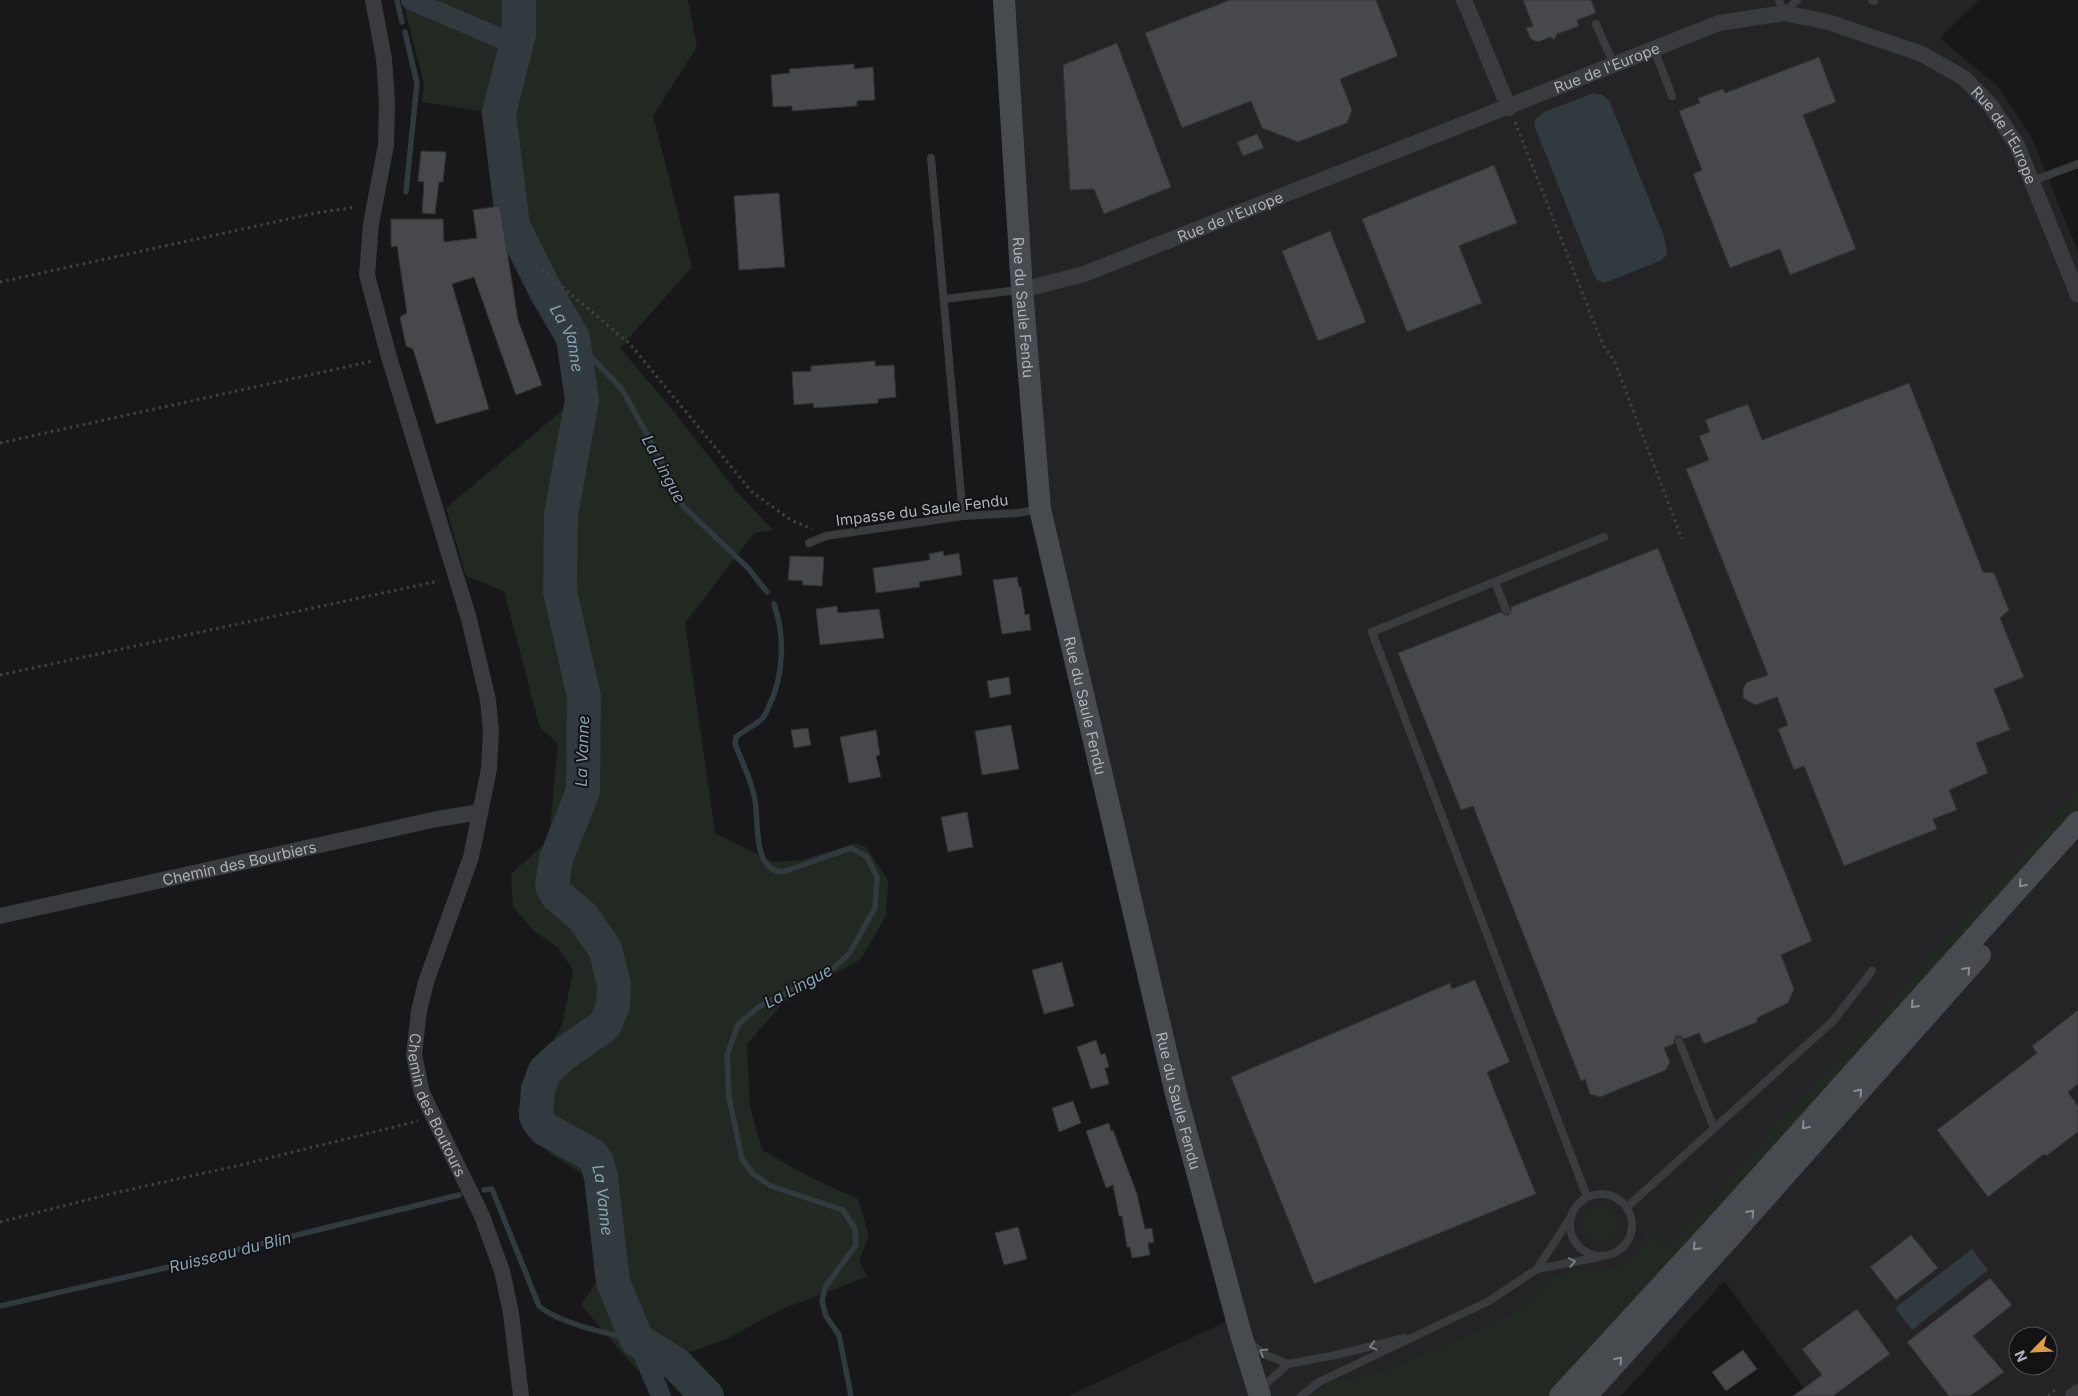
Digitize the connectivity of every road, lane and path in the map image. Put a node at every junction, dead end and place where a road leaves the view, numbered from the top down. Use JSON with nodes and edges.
{"nodes":[{"id":1,"x":373,"y":0,"type":"edge"},
{"id":2,"x":1004,"y":0,"type":"edge"},
{"id":3,"x":1464,"y":0,"type":"edge"},
{"id":4,"x":1797,"y":0,"type":"edge"},
{"id":5,"x":1783,"y":4,"type":"edge"},
{"id":6,"x":1596,"y":24,"type":"dead end"},
{"id":7,"x":1654,"y":50,"type":"junction"},
{"id":8,"x":1614,"y":65,"type":"junction"},
{"id":9,"x":1672,"y":96,"type":"dead end"},
{"id":10,"x":1509,"y":108,"type":"junction"},
{"id":11,"x":932,"y":158,"type":"dead end"},
{"id":12,"x":2078,"y":164,"type":"edge"},
{"id":13,"x":2032,"y":181,"type":"junction"},
{"id":14,"x":374,"y":208,"type":"junction"},
{"id":15,"x":542,"y":270,"type":"dead end"},
{"id":16,"x":0,"y":282,"type":"edge"},
{"id":17,"x":1022,"y":290,"type":"junction"},
{"id":18,"x":2078,"y":295,"type":"edge"},
{"id":19,"x":944,"y":299,"type":"junction"},
{"id":20,"x":389,"y":357,"type":"junction"},
{"id":21,"x":0,"y":443,"type":"edge"},
{"id":22,"x":1040,"y":509,"type":"junction"},
{"id":23,"x":963,"y":516,"type":"junction"},
{"id":24,"x":826,"y":536,"type":"junction"},
{"id":25,"x":1604,"y":537,"type":"dead end"},
{"id":26,"x":1682,"y":539,"type":"dead end"},
{"id":27,"x":809,"y":542,"type":"dead end"},
{"id":28,"x":456,"y":578,"type":"junction"},
{"id":29,"x":1495,"y":582,"type":"junction"},
{"id":30,"x":1506,"y":610,"type":"dead end"},
{"id":31,"x":0,"y":675,"type":"edge"},
{"id":32,"x":480,"y":812,"type":"junction"},
{"id":33,"x":2078,"y":822,"type":"edge"},
{"id":34,"x":2078,"y":844,"type":"edge"},
{"id":35,"x":0,"y":916,"type":"edge"},
{"id":36,"x":1872,"y":971,"type":"dead end"},
{"id":37,"x":1679,"y":1041,"type":"dead end"},
{"id":38,"x":433,"y":1116,"type":"junction"},
{"id":39,"x":1714,"y":1128,"type":"junction"},
{"id":40,"x":1586,"y":1197,"type":"junction"},
{"id":41,"x":1627,"y":1207,"type":"junction"},
{"id":42,"x":1572,"y":1215,"type":"junction"},
{"id":43,"x":0,"y":1222,"type":"edge"},
{"id":44,"x":1607,"y":1256,"type":"junction"},
{"id":45,"x":1537,"y":1269,"type":"junction"},
{"id":46,"x":1420,"y":1334,"type":"junction"},
{"id":47,"x":1241,"y":1335,"type":"junction"},
{"id":48,"x":1288,"y":1364,"type":"junction"},
{"id":49,"x":2078,"y":1392,"type":"edge"},
{"id":50,"x":1259,"y":1393,"type":"edge"},
{"id":51,"x":521,"y":1396,"type":"edge"},
{"id":52,"x":1301,"y":1396,"type":"edge"},
{"id":53,"x":1560,"y":1396,"type":"edge"},
{"id":54,"x":1586,"y":1396,"type":"edge"},
{"id":55,"x":2073,"y":1396,"type":"edge"}],
"edges":[{"from":1,"to":14,"type":"street","name":"Chemin des Boutours"},
{"from":2,"to":17,"type":"main road","name":"Rue du Saule Fendu"},
{"from":3,"to":10,"type":"street"},
{"from":4,"to":5,"type":"lane"},
{"from":5,"to":7,"type":"street","name":"Rue de l'Europe"},
{"from":5,"to":13,"type":"street","name":"Rue de l'Europe"},
{"from":6,"to":8,"type":"lane"},
{"from":7,"to":8,"type":"street","name":"Rue de l'Europe"},
{"from":7,"to":9,"type":"lane"},
{"from":8,"to":10,"type":"street","name":"Rue de l'Europe"},
{"from":10,"to":17,"type":"street","name":"Rue de l'Europe"},
{"from":10,"to":26,"type":"path"},
{"from":11,"to":19,"type":"lane"},
{"from":12,"to":13,"type":"lane"},
{"from":13,"to":18,"type":"street","name":"Rue de l'Europe"},
{"from":14,"to":16,"type":"path"},
{"from":14,"to":20,"type":"street","name":"Chemin des Boutours"},
{"from":15,"to":24,"type":"path"},
{"from":17,"to":19,"type":"lane"},
{"from":17,"to":22,"type":"main road","name":"Rue du Saule Fendu"},
{"from":19,"to":23,"type":"lane"},
{"from":20,"to":21,"type":"path"},
{"from":20,"to":28,"type":"street","name":"Chemin des Boutours"},
{"from":22,"to":23,"type":"lane","name":"Impasse du Saule Fendu"},
{"from":22,"to":47,"type":"main road","name":"Rue du Saule Fendu"},
{"from":23,"to":24,"type":"lane","name":"Impasse du Saule Fendu"},
{"from":24,"to":27,"type":"lane","name":"Impasse du Saule Fendu"},
{"from":25,"to":29,"type":"lane"},
{"from":28,"to":31,"type":"path"},
{"from":28,"to":32,"type":"street","name":"Chemin des Boutours"},
{"from":29,"to":30,"type":"lane"},
{"from":29,"to":40,"type":"lane"},
{"from":32,"to":35,"type":"street","name":"Chemin des Bourbiers"},
{"from":32,"to":38,"type":"street","name":"Chemin des Boutours"},
{"from":33,"to":53,"type":"main road","one_way":true},
{"from":54,"to":34,"type":"main road","one_way":true},
{"from":36,"to":39,"type":"lane"},
{"from":37,"to":39,"type":"lane"},
{"from":38,"to":43,"type":"path"},
{"from":38,"to":51,"type":"street","name":"Chemin des Boutours"},
{"from":39,"to":41,"type":"lane"},
{"from":40,"to":41,"type":"lane"},
{"from":40,"to":42,"type":"lane"},
{"from":41,"to":44,"type":"lane"},
{"from":42,"to":44,"type":"lane"},
{"from":42,"to":45,"type":"lane"},
{"from":45,"to":44,"type":"lane","one_way":true},
{"from":45,"to":46,"type":"lane"},
{"from":46,"to":48,"type":"lane","one_way":true},
{"from":46,"to":52,"type":"lane"},
{"from":48,"to":47,"type":"lane","one_way":true},
{"from":47,"to":50,"type":"main road","name":"Rue du Saule Fendu"},
{"from":48,"to":50,"type":"lane"},
{"from":49,"to":55,"type":"street"}]}
